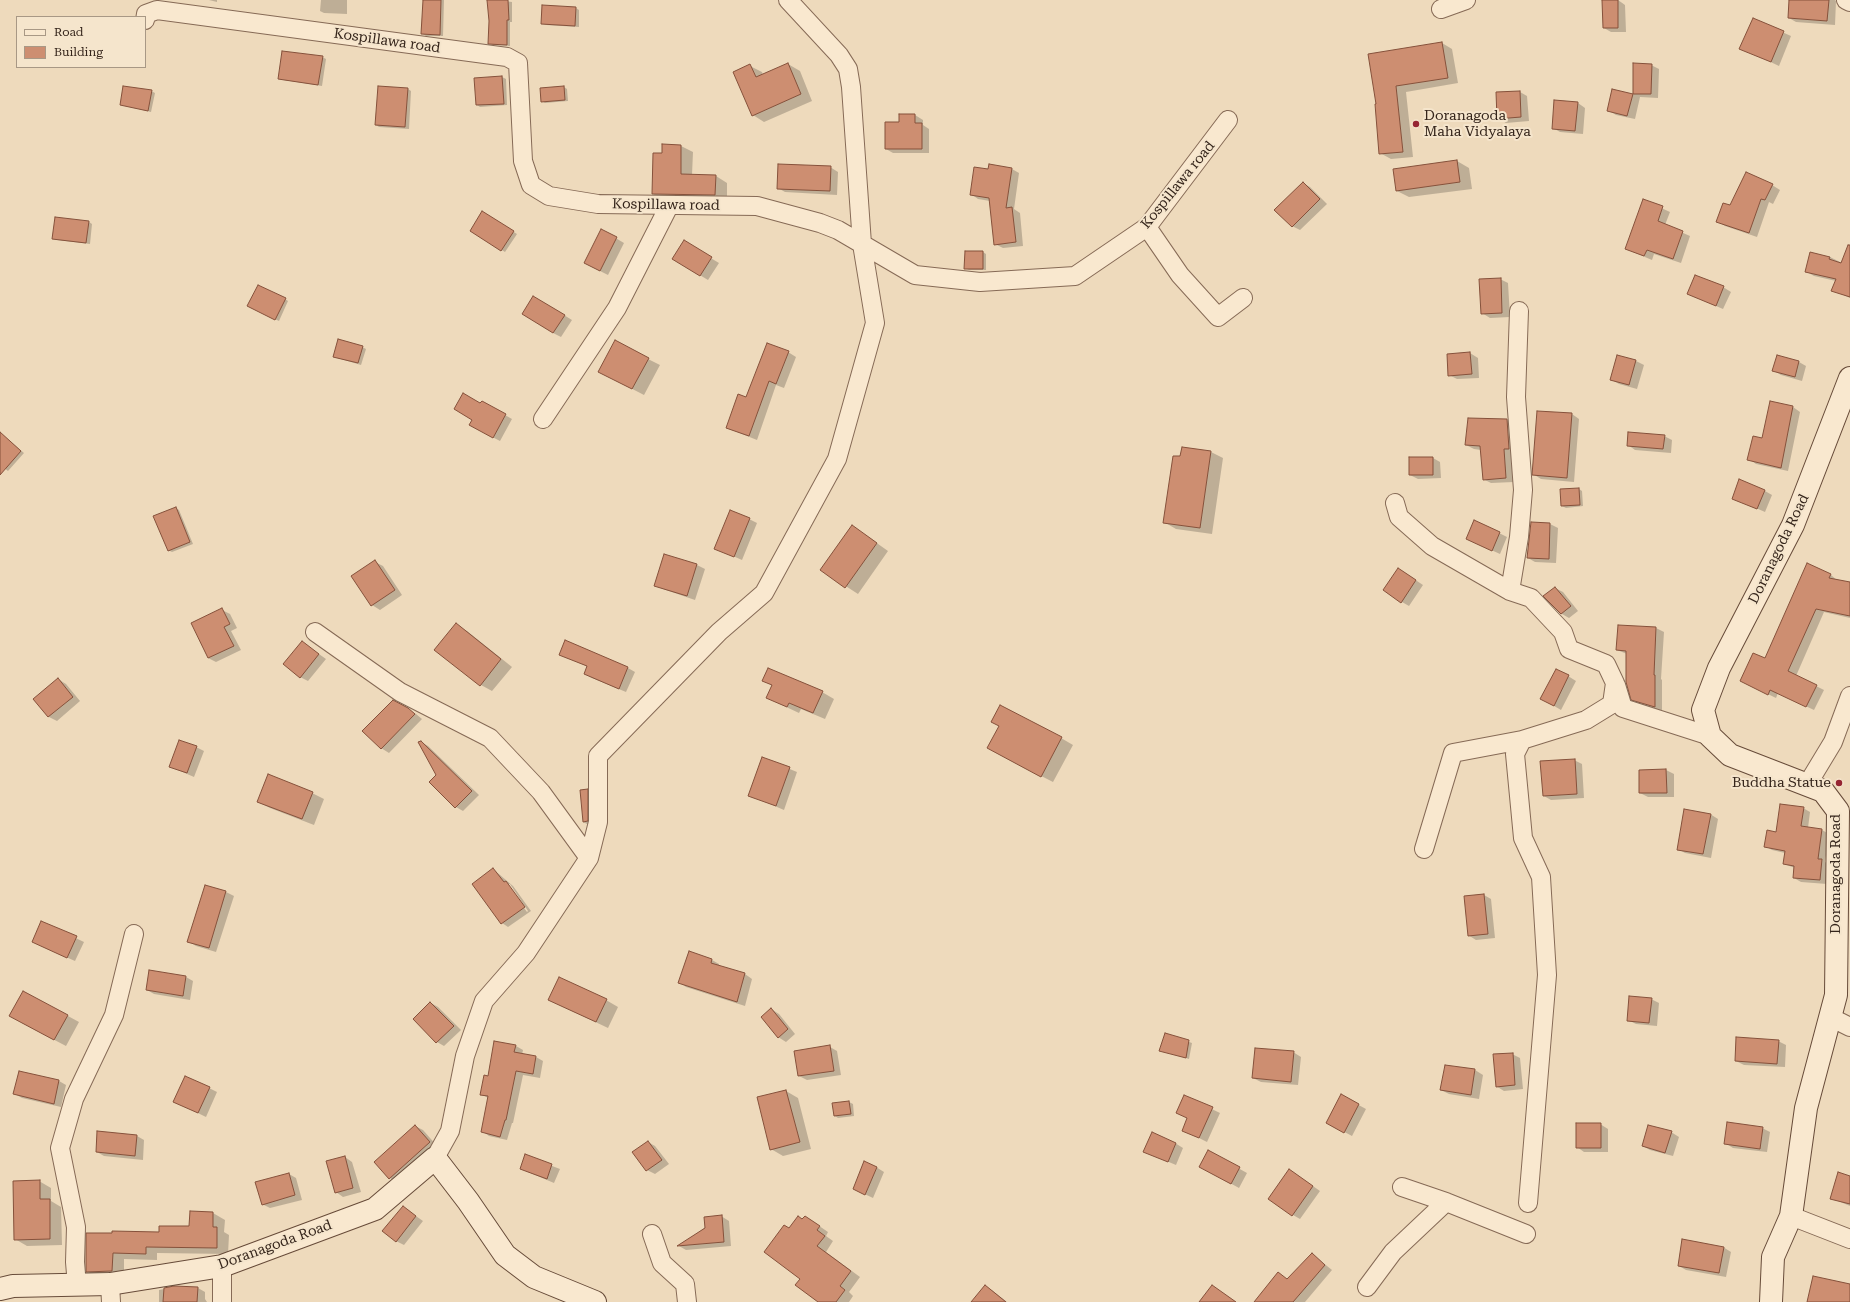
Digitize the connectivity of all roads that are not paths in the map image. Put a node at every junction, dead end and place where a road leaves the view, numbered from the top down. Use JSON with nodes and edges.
{"nodes":[{"id":1,"x":788,"y":0,"type":"edge"},
{"id":2,"x":1466,"y":0,"type":"edge"},
{"id":3,"x":1846,"y":0,"type":"edge"},
{"id":4,"x":1850,"y":2,"type":"edge"},
{"id":5,"x":1441,"y":9,"type":"dead end"},
{"id":6,"x":146,"y":16,"type":"edge"},
{"id":7,"x":1228,"y":120,"type":"dead end"},
{"id":8,"x":668,"y":206,"type":"junction"},
{"id":9,"x":1147,"y":227,"type":"junction"},
{"id":10,"x":862,"y":244,"type":"junction"},
{"id":11,"x":1243,"y":298,"type":"dead end"},
{"id":12,"x":1519,"y":311,"type":"dead end"},
{"id":13,"x":1850,"y":378,"type":"edge"},
{"id":14,"x":543,"y":419,"type":"dead end"},
{"id":15,"x":1395,"y":503,"type":"dead end"},
{"id":16,"x":1510,"y":591,"type":"junction"},
{"id":17,"x":315,"y":632,"type":"dead end"},
{"id":18,"x":1615,"y":683,"type":"junction"},
{"id":19,"x":1850,"y":696,"type":"edge"},
{"id":20,"x":1710,"y":736,"type":"junction"},
{"id":21,"x":1522,"y":740,"type":"junction"},
{"id":22,"x":1807,"y":785,"type":"junction"},
{"id":23,"x":1844,"y":810,"type":"edge"},
{"id":24,"x":1424,"y":849,"type":"dead end"},
{"id":25,"x":589,"y":858,"type":"junction"},
{"id":26,"x":134,"y":934,"type":"dead end"},
{"id":27,"x":1830,"y":1017,"type":"junction"},
{"id":28,"x":1850,"y":1027,"type":"edge"},
{"id":29,"x":435,"y":1158,"type":"junction"},
{"id":30,"x":1402,"y":1187,"type":"dead end"},
{"id":31,"x":1446,"y":1202,"type":"junction"},
{"id":32,"x":1528,"y":1203,"type":"dead end"},
{"id":33,"x":1791,"y":1216,"type":"junction"},
{"id":34,"x":652,"y":1234,"type":"dead end"},
{"id":35,"x":1526,"y":1234,"type":"dead end"},
{"id":36,"x":1850,"y":1239,"type":"edge"},
{"id":37,"x":222,"y":1266,"type":"junction"},
{"id":38,"x":77,"y":1286,"type":"junction"},
{"id":39,"x":1367,"y":1287,"type":"dead end"},
{"id":40,"x":0,"y":1289,"type":"edge"},
{"id":41,"x":111,"y":1293,"type":"edge"},
{"id":42,"x":222,"y":1302,"type":"edge"},
{"id":43,"x":595,"y":1302,"type":"edge"},
{"id":44,"x":687,"y":1302,"type":"edge"},
{"id":45,"x":1771,"y":1302,"type":"edge"}],
"edges":[{"from":1,"to":10,"type":"street"},
{"from":2,"to":5,"type":"street"},
{"from":3,"to":4,"type":"street"},
{"from":6,"to":8,"type":"street","name":"Kospillawa road"},
{"from":7,"to":9,"type":"street","name":"Kospillawa road"},
{"from":8,"to":10,"type":"street","name":"Kospillawa road"},
{"from":8,"to":14,"type":"street"},
{"from":9,"to":10,"type":"street","name":"Kospillawa road"},
{"from":9,"to":11,"type":"street"},
{"from":10,"to":25,"type":"street"},
{"from":12,"to":16,"type":"street"},
{"from":13,"to":20,"type":"street","name":"Doranagoda Road"},
{"from":15,"to":16,"type":"street"},
{"from":16,"to":18,"type":"street"},
{"from":17,"to":25,"type":"street"},
{"from":18,"to":20,"type":"street"},
{"from":18,"to":21,"type":"street"},
{"from":19,"to":22,"type":"street"},
{"from":20,"to":22,"type":"street","name":"Doranagoda Road"},
{"from":21,"to":24,"type":"street"},
{"from":21,"to":32,"type":"street"},
{"from":22,"to":23,"type":"street","name":"Doranagoda Road"},
{"from":23,"to":27,"type":"street","name":"Doranagoda Road"},
{"from":25,"to":29,"type":"street"},
{"from":26,"to":38,"type":"street"},
{"from":27,"to":28,"type":"street"},
{"from":27,"to":33,"type":"street","name":"Doranagoda Road"},
{"from":29,"to":37,"type":"street","name":"Doranagoda Road"},
{"from":29,"to":43,"type":"street"},
{"from":30,"to":31,"type":"street"},
{"from":31,"to":35,"type":"street"},
{"from":31,"to":39,"type":"street"},
{"from":33,"to":36,"type":"street"},
{"from":33,"to":45,"type":"street","name":"Doranagoda Road"},
{"from":34,"to":44,"type":"street"},
{"from":37,"to":41,"type":"street","name":"Doranagoda Road"},
{"from":37,"to":42,"type":"street"},
{"from":38,"to":40,"type":"street","name":"Doranagoda Road"},
{"from":38,"to":41,"type":"street","name":"Doranagoda Road"}]}
